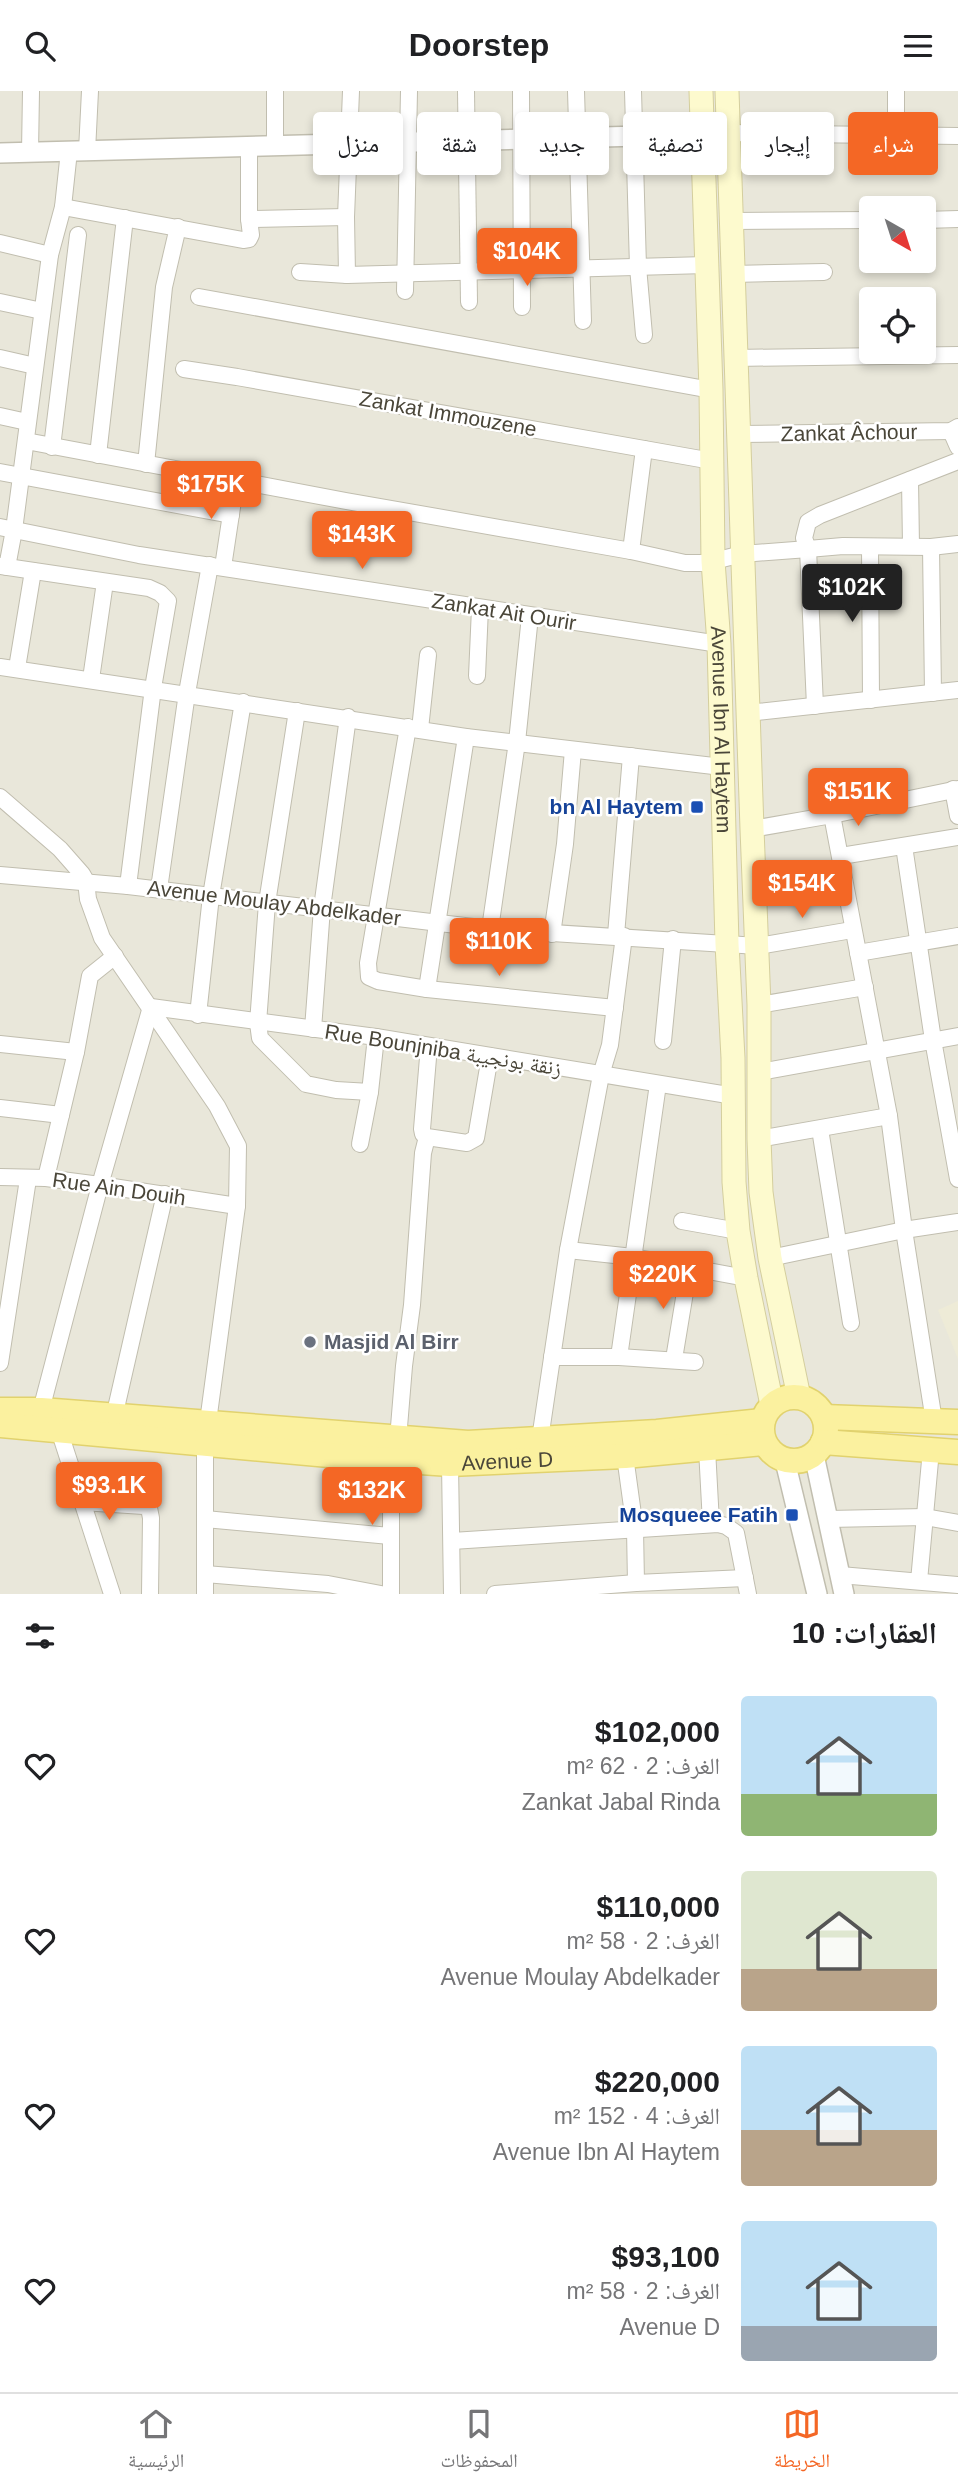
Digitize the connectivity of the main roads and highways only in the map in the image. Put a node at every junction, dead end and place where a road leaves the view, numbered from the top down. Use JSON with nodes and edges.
{"nodes":[{"id":1,"x":701,"y":91,"type":"edge"},
{"id":2,"x":727,"y":91,"type":"edge"},
{"id":3,"x":799,"y":1397,"type":"junction"},
{"id":4,"x":0,"y":1409,"type":"edge"},
{"id":5,"x":824,"y":1416,"type":"junction"},
{"id":6,"x":946,"y":1422,"type":"edge"},
{"id":7,"x":766,"y":1423,"type":"junction"},
{"id":8,"x":0,"y":1425,"type":"edge"},
{"id":9,"x":206,"y":1434,"type":"junction"},
{"id":10,"x":818,"y":1448,"type":"junction"},
{"id":11,"x":394,"y":1449,"type":"junction"},
{"id":12,"x":958,"y":1452,"type":"edge"}],
"edges":[{"from":1,"to":7,"type":"main road","name":"Avenue Ibn Al Haytem"},
{"from":2,"to":3,"type":"main road","name":"Avenue Ibn Al Haytem"},
{"from":3,"to":5,"type":"main road"},
{"from":3,"to":7,"type":"main road"},
{"from":4,"to":9,"type":"main road","name":"Avenue D"},
{"from":5,"to":6,"type":"main road"},
{"from":5,"to":10,"type":"main road"},
{"from":7,"to":10,"type":"main road"},
{"from":7,"to":11,"type":"main road","name":"Avenue D"},
{"from":7,"to":11,"type":"main road","name":"Avenue D"},
{"from":8,"to":9,"type":"main road","name":"Avenue D"},
{"from":9,"to":11,"type":"main road","name":"Avenue D"},
{"from":10,"to":12,"type":"main road"}]}
